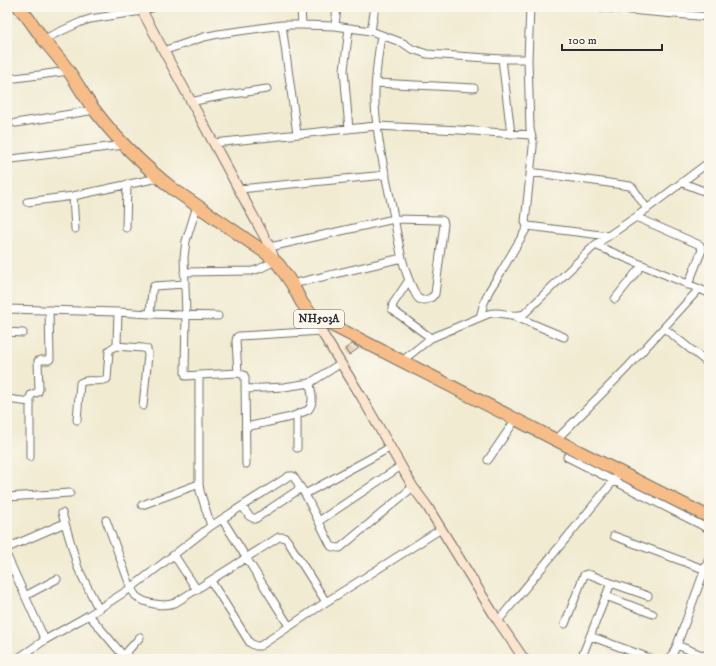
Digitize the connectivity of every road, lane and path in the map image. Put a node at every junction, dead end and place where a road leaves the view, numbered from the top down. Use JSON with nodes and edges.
{"nodes":[{"id":1,"x":19,"y":7,"type":"edge"},
{"id":2,"x":155,"y":7,"type":"edge"},
{"id":3,"x":301,"y":7,"type":"edge"},
{"id":4,"x":337,"y":7,"type":"edge"},
{"id":5,"x":375,"y":7,"type":"edge"},
{"id":6,"x":530,"y":7,"type":"edge"},
{"id":7,"x":596,"y":7,"type":"edge"},
{"id":8,"x":141,"y":9,"type":"edge"},
{"id":9,"x":709,"y":17,"type":"edge"},
{"id":10,"x":302,"y":25,"type":"junction"},
{"id":11,"x":282,"y":26,"type":"junction"},
{"id":12,"x":335,"y":26,"type":"junction"},
{"id":13,"x":349,"y":28,"type":"junction"},
{"id":14,"x":371,"y":31,"type":"junction"},
{"id":15,"x":381,"y":35,"type":"junction"},
{"id":16,"x":44,"y":40,"type":"junction"},
{"id":17,"x":163,"y":51,"type":"junction"},
{"id":18,"x":502,"y":59,"type":"junction"},
{"id":19,"x":528,"y":60,"type":"junction"},
{"id":20,"x":68,"y":71,"type":"junction"},
{"id":21,"x":7,"y":79,"type":"edge"},
{"id":22,"x":376,"y":83,"type":"junction"},
{"id":23,"x":474,"y":88,"type":"dead end"},
{"id":24,"x":266,"y":89,"type":"dead end"},
{"id":25,"x":191,"y":102,"type":"junction"},
{"id":26,"x":95,"y":110,"type":"junction"},
{"id":27,"x":16,"y":122,"type":"dead end"},
{"id":28,"x":376,"y":126,"type":"junction"},
{"id":29,"x":349,"y":129,"type":"junction"},
{"id":30,"x":297,"y":134,"type":"junction"},
{"id":31,"x":511,"y":134,"type":"junction"},
{"id":32,"x":531,"y":135,"type":"junction"},
{"id":33,"x":214,"y":143,"type":"junction"},
{"id":34,"x":124,"y":145,"type":"junction"},
{"id":35,"x":12,"y":159,"type":"dead end"},
{"id":36,"x":709,"y":162,"type":"edge"},
{"id":37,"x":530,"y":172,"type":"junction"},
{"id":38,"x":386,"y":175,"type":"junction"},
{"id":39,"x":158,"y":178,"type":"junction"},
{"id":40,"x":683,"y":183,"type":"junction"},
{"id":41,"x":127,"y":184,"type":"junction"},
{"id":42,"x":239,"y":189,"type":"junction"},
{"id":43,"x":709,"y":193,"type":"edge"},
{"id":44,"x":73,"y":196,"type":"junction"},
{"id":45,"x":27,"y":202,"type":"dead end"},
{"id":46,"x":197,"y":206,"type":"junction"},
{"id":47,"x":647,"y":209,"type":"junction"},
{"id":48,"x":636,"y":217,"type":"junction"},
{"id":49,"x":394,"y":219,"type":"junction"},
{"id":50,"x":528,"y":226,"type":"junction"},
{"id":51,"x":126,"y":228,"type":"dead end"},
{"id":52,"x":75,"y":229,"type":"dead end"},
{"id":53,"x":609,"y":236,"type":"junction"},
{"id":54,"x":595,"y":245,"type":"junction"},
{"id":55,"x":270,"y":246,"type":"junction"},
{"id":56,"x":402,"y":258,"type":"junction"},
{"id":57,"x":275,"y":261,"type":"junction"},
{"id":58,"x":642,"y":265,"type":"junction"},
{"id":59,"x":184,"y":272,"type":"junction"},
{"id":60,"x":408,"y":280,"type":"junction"},
{"id":61,"x":184,"y":284,"type":"junction"},
{"id":62,"x":292,"y":284,"type":"junction"},
{"id":63,"x":688,"y":285,"type":"junction"},
{"id":64,"x":699,"y":289,"type":"junction"},
{"id":65,"x":709,"y":293,"type":"edge"},
{"id":66,"x":615,"y":299,"type":"dead end"},
{"id":67,"x":7,"y":309,"type":"edge"},
{"id":68,"x":50,"y":310,"type":"junction"},
{"id":69,"x":118,"y":312,"type":"junction"},
{"id":70,"x":310,"y":313,"type":"junction"},
{"id":71,"x":150,"y":314,"type":"junction"},
{"id":72,"x":186,"y":315,"type":"junction"},
{"id":73,"x":218,"y":316,"type":"dead end"},
{"id":74,"x":514,"y":316,"type":"junction"},
{"id":75,"x":480,"y":317,"type":"junction"},
{"id":76,"x":664,"y":328,"type":"junction"},
{"id":77,"x":322,"y":331,"type":"junction"},
{"id":78,"x":7,"y":332,"type":"edge"},
{"id":79,"x":23,"y":332,"type":"dead end"},
{"id":80,"x":564,"y":337,"type":"dead end"},
{"id":81,"x":431,"y":338,"type":"junction"},
{"id":82,"x":115,"y":346,"type":"junction"},
{"id":83,"x":402,"y":361,"type":"junction"},
{"id":84,"x":341,"y":363,"type":"junction"},
{"id":85,"x":709,"y":364,"type":"edge"},
{"id":86,"x":238,"y":373,"type":"junction"},
{"id":87,"x":199,"y":375,"type":"junction"},
{"id":88,"x":310,"y":383,"type":"junction"},
{"id":89,"x":245,"y":389,"type":"junction"},
{"id":90,"x":7,"y":399,"type":"edge"},
{"id":91,"x":30,"y":402,"type":"junction"},
{"id":92,"x":143,"y":406,"type":"dead end"},
{"id":93,"x":297,"y":416,"type":"junction"},
{"id":94,"x":516,"y":419,"type":"junction"},
{"id":95,"x":77,"y":420,"type":"dead end"},
{"id":96,"x":246,"y":427,"type":"junction"},
{"id":97,"x":556,"y":440,"type":"junction"},
{"id":98,"x":391,"y":447,"type":"junction"},
{"id":99,"x":297,"y":448,"type":"dead end"},
{"id":100,"x":30,"y":457,"type":"dead end"},
{"id":101,"x":567,"y":457,"type":"dead end"},
{"id":102,"x":488,"y":460,"type":"dead end"},
{"id":103,"x":246,"y":464,"type":"dead end"},
{"id":104,"x":401,"y":466,"type":"junction"},
{"id":105,"x":617,"y":477,"type":"junction"},
{"id":106,"x":199,"y":484,"type":"junction"},
{"id":107,"x":414,"y":487,"type":"junction"},
{"id":108,"x":303,"y":491,"type":"junction"},
{"id":109,"x":70,"y":493,"type":"dead end"},
{"id":110,"x":7,"y":497,"type":"edge"},
{"id":111,"x":142,"y":505,"type":"dead end"},
{"id":112,"x":242,"y":506,"type":"junction"},
{"id":113,"x":62,"y":513,"type":"dead end"},
{"id":114,"x":709,"y":517,"type":"edge"},
{"id":115,"x":222,"y":519,"type":"junction"},
{"id":116,"x":106,"y":520,"type":"dead end"},
{"id":117,"x":318,"y":521,"type":"junction"},
{"id":118,"x":66,"y":523,"type":"junction"},
{"id":119,"x":210,"y":526,"type":"junction"},
{"id":120,"x":709,"y":528,"type":"edge"},
{"id":121,"x":441,"y":529,"type":"junction"},
{"id":122,"x":614,"y":536,"type":"dead end"},
{"id":123,"x":7,"y":548,"type":"edge"},
{"id":124,"x":174,"y":555,"type":"junction"},
{"id":125,"x":7,"y":556,"type":"edge"},
{"id":126,"x":246,"y":558,"type":"junction"},
{"id":127,"x":709,"y":558,"type":"edge"},
{"id":128,"x":707,"y":570,"type":"edge"},
{"id":129,"x":57,"y":579,"type":"dead end"},
{"id":130,"x":211,"y":581,"type":"junction"},
{"id":131,"x":611,"y":583,"type":"junction"},
{"id":132,"x":131,"y":588,"type":"junction"},
{"id":133,"x":197,"y":590,"type":"junction"},
{"id":134,"x":25,"y":596,"type":"junction"},
{"id":135,"x":606,"y":596,"type":"junction"},
{"id":136,"x":648,"y":596,"type":"dead end"},
{"id":137,"x":326,"y":602,"type":"junction"},
{"id":138,"x":98,"y":608,"type":"junction"},
{"id":139,"x":653,"y":614,"type":"dead end"},
{"id":140,"x":89,"y":615,"type":"junction"},
{"id":141,"x":498,"y":621,"type":"junction"},
{"id":142,"x":565,"y":624,"type":"dead end"},
{"id":143,"x":289,"y":626,"type":"junction"},
{"id":144,"x":590,"y":636,"type":"junction"},
{"id":145,"x":140,"y":637,"type":"dead end"},
{"id":146,"x":45,"y":640,"type":"junction"},
{"id":147,"x":677,"y":645,"type":"junction"},
{"id":148,"x":709,"y":658,"type":"edge"},
{"id":149,"x":16,"y":659,"type":"edge"},
{"id":150,"x":524,"y":659,"type":"edge"},
{"id":151,"x":581,"y":659,"type":"edge"},
{"id":152,"x":652,"y":659,"type":"edge"},
{"id":153,"x":670,"y":659,"type":"edge"}],
"edges":[{"from":1,"to":16,"type":"highway","number":"NH503A"},
{"from":2,"to":8,"type":"street"},
{"from":3,"to":10,"type":"street"},
{"from":4,"to":12,"type":"street"},
{"from":5,"to":14,"type":"street"},
{"from":6,"to":19,"type":"street"},
{"from":7,"to":9,"type":"street"},
{"from":8,"to":16,"type":"street"},
{"from":8,"to":17,"type":"street"},
{"from":10,"to":11,"type":"street"},
{"from":10,"to":12,"type":"street"},
{"from":11,"to":17,"type":"street"},
{"from":11,"to":30,"type":"street"},
{"from":12,"to":13,"type":"street"},
{"from":13,"to":14,"type":"street"},
{"from":13,"to":29,"type":"street"},
{"from":14,"to":15,"type":"street"},
{"from":15,"to":18,"type":"street"},
{"from":15,"to":22,"type":"street"},
{"from":16,"to":20,"type":"highway","number":"NH503A"},
{"from":17,"to":25,"type":"street"},
{"from":18,"to":19,"type":"street"},
{"from":18,"to":31,"type":"street"},
{"from":19,"to":32,"type":"street"},
{"from":20,"to":21,"type":"street"},
{"from":20,"to":26,"type":"highway","number":"NH503A"},
{"from":22,"to":23,"type":"street"},
{"from":22,"to":28,"type":"street"},
{"from":24,"to":25,"type":"street"},
{"from":25,"to":33,"type":"street"},
{"from":26,"to":27,"type":"street"},
{"from":26,"to":34,"type":"highway","number":"NH503A"},
{"from":28,"to":29,"type":"street"},
{"from":28,"to":31,"type":"street"},
{"from":28,"to":38,"type":"street"},
{"from":29,"to":30,"type":"street"},
{"from":30,"to":33,"type":"street"},
{"from":31,"to":32,"type":"street"},
{"from":32,"to":37,"type":"street"},
{"from":33,"to":42,"type":"street"},
{"from":34,"to":35,"type":"street"},
{"from":34,"to":39,"type":"highway","number":"NH503A"},
{"from":36,"to":40,"type":"street"},
{"from":37,"to":47,"type":"street"},
{"from":37,"to":50,"type":"street"},
{"from":38,"to":42,"type":"street"},
{"from":38,"to":49,"type":"street"},
{"from":39,"to":41,"type":"street"},
{"from":39,"to":46,"type":"highway","number":"NH503A"},
{"from":40,"to":43,"type":"street"},
{"from":40,"to":47,"type":"street"},
{"from":41,"to":44,"type":"street"},
{"from":41,"to":51,"type":"street"},
{"from":42,"to":55,"type":"street"},
{"from":44,"to":45,"type":"street"},
{"from":44,"to":52,"type":"street"},
{"from":46,"to":57,"type":"highway","number":"NH503A"},
{"from":46,"to":59,"type":"street"},
{"from":47,"to":48,"type":"street"},
{"from":48,"to":53,"type":"street"},
{"from":48,"to":63,"type":"street"},
{"from":49,"to":55,"type":"street"},
{"from":49,"to":56,"type":"street"},
{"from":49,"to":60,"type":"street"},
{"from":50,"to":53,"type":"street"},
{"from":50,"to":75,"type":"street"},
{"from":53,"to":54,"type":"street"},
{"from":54,"to":58,"type":"street"},
{"from":54,"to":74,"type":"street"},
{"from":55,"to":57,"type":"street"},
{"from":56,"to":60,"type":"street"},
{"from":56,"to":62,"type":"street"},
{"from":57,"to":59,"type":"street"},
{"from":57,"to":62,"type":"highway","number":"NH503A"},
{"from":58,"to":63,"type":"street"},
{"from":58,"to":66,"type":"street"},
{"from":59,"to":61,"type":"street"},
{"from":60,"to":81,"type":"street"},
{"from":61,"to":71,"type":"street"},
{"from":61,"to":72,"type":"street"},
{"from":62,"to":70,"type":"highway","number":"NH503A"},
{"from":63,"to":64,"type":"street"},
{"from":64,"to":65,"type":"street"},
{"from":64,"to":76,"type":"street"},
{"from":67,"to":68,"type":"street"},
{"from":68,"to":69,"type":"street"},
{"from":68,"to":91,"type":"street"},
{"from":69,"to":71,"type":"street"},
{"from":69,"to":82,"type":"street"},
{"from":70,"to":77,"type":"street"},
{"from":70,"to":83,"type":"highway","number":"NH503A"},
{"from":71,"to":72,"type":"street"},
{"from":72,"to":73,"type":"street"},
{"from":72,"to":87,"type":"street"},
{"from":74,"to":75,"type":"street"},
{"from":74,"to":80,"type":"street"},
{"from":75,"to":81,"type":"street"},
{"from":76,"to":85,"type":"street"},
{"from":76,"to":97,"type":"street"},
{"from":77,"to":84,"type":"street"},
{"from":77,"to":86,"type":"street"},
{"from":78,"to":79,"type":"street"},
{"from":81,"to":83,"type":"street"},
{"from":82,"to":92,"type":"street"},
{"from":82,"to":95,"type":"street"},
{"from":83,"to":94,"type":"highway","number":"NH503A"},
{"from":84,"to":88,"type":"street"},
{"from":84,"to":98,"type":"street"},
{"from":86,"to":87,"type":"street"},
{"from":86,"to":89,"type":"street"},
{"from":87,"to":106,"type":"street"},
{"from":88,"to":89,"type":"street"},
{"from":88,"to":93,"type":"street"},
{"from":89,"to":96,"type":"street"},
{"from":90,"to":91,"type":"street"},
{"from":91,"to":100,"type":"street"},
{"from":93,"to":96,"type":"street"},
{"from":93,"to":99,"type":"street"},
{"from":94,"to":97,"type":"highway","number":"NH503A"},
{"from":94,"to":102,"type":"street"},
{"from":96,"to":103,"type":"street"},
{"from":97,"to":105,"type":"highway","number":"NH503A"},
{"from":98,"to":104,"type":"street"},
{"from":98,"to":108,"type":"street"},
{"from":101,"to":105,"type":"street"},
{"from":104,"to":107,"type":"street"},
{"from":104,"to":117,"type":"street"},
{"from":105,"to":114,"type":"highway","number":"NH503A"},
{"from":105,"to":120,"type":"street"},
{"from":105,"to":141,"type":"street"},
{"from":106,"to":111,"type":"street"},
{"from":106,"to":119,"type":"street"},
{"from":107,"to":117,"type":"street"},
{"from":107,"to":121,"type":"street"},
{"from":108,"to":112,"type":"street"},
{"from":108,"to":112,"type":"street"},
{"from":108,"to":117,"type":"street"},
{"from":109,"to":110,"type":"street"},
{"from":112,"to":115,"type":"street"},
{"from":113,"to":118,"type":"street"},
{"from":115,"to":119,"type":"street"},
{"from":115,"to":126,"type":"street"},
{"from":116,"to":132,"type":"street"},
{"from":118,"to":123,"type":"street"},
{"from":118,"to":138,"type":"street"},
{"from":119,"to":124,"type":"street"},
{"from":121,"to":137,"type":"street"},
{"from":121,"to":141,"type":"street"},
{"from":122,"to":128,"type":"street"},
{"from":124,"to":132,"type":"street"},
{"from":124,"to":133,"type":"street"},
{"from":125,"to":134,"type":"street"},
{"from":126,"to":130,"type":"street"},
{"from":126,"to":137,"type":"street"},
{"from":126,"to":143,"type":"street"},
{"from":127,"to":128,"type":"street"},
{"from":128,"to":147,"type":"street"},
{"from":129,"to":134,"type":"street"},
{"from":130,"to":133,"type":"street"},
{"from":130,"to":143,"type":"street"},
{"from":131,"to":135,"type":"street"},
{"from":131,"to":136,"type":"street"},
{"from":131,"to":142,"type":"street"},
{"from":132,"to":133,"type":"street"},
{"from":132,"to":138,"type":"street"},
{"from":134,"to":146,"type":"street"},
{"from":135,"to":139,"type":"street"},
{"from":135,"to":144,"type":"street"},
{"from":137,"to":143,"type":"street"},
{"from":138,"to":140,"type":"street"},
{"from":140,"to":145,"type":"street"},
{"from":140,"to":146,"type":"street"},
{"from":141,"to":150,"type":"street"},
{"from":144,"to":151,"type":"street"},
{"from":144,"to":152,"type":"street"},
{"from":146,"to":149,"type":"street"},
{"from":147,"to":148,"type":"street"},
{"from":147,"to":153,"type":"street"}]}
